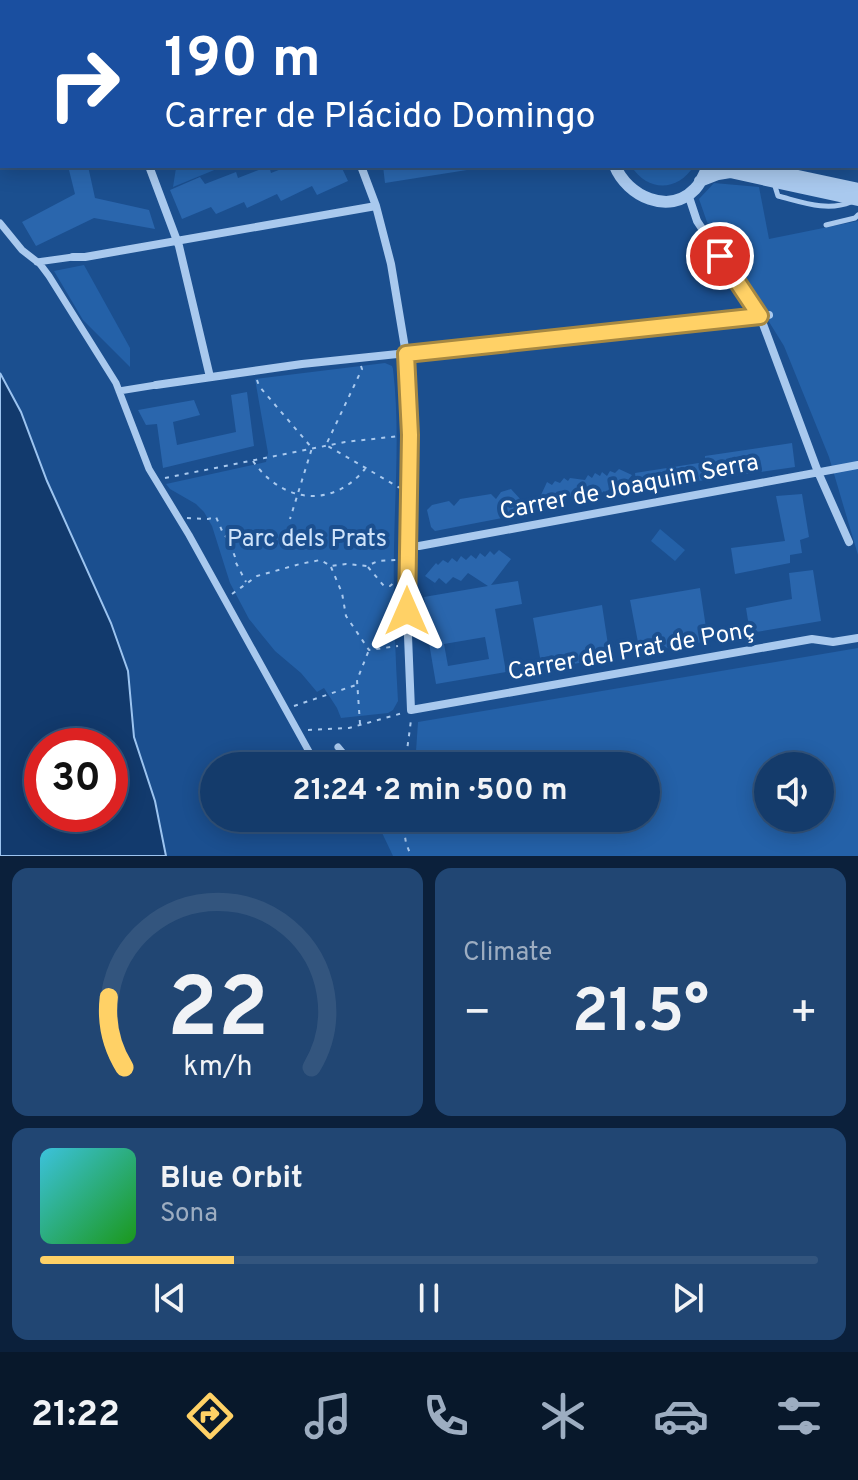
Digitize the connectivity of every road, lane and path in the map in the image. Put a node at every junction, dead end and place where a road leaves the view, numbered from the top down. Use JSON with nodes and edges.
{"nodes":[{"id":1,"x":150,"y":168,"type":"edge"},
{"id":2,"x":362,"y":168,"type":"edge"},
{"id":3,"x":616,"y":168,"type":"edge"},
{"id":4,"x":707,"y":168,"type":"edge"},
{"id":5,"x":758,"y":168,"type":"edge"},
{"id":6,"x":700,"y":181,"type":"junction"},
{"id":7,"x":688,"y":194,"type":"junction"},
{"id":8,"x":858,"y":197,"type":"edge"},
{"id":9,"x":376,"y":206,"type":"junction"},
{"id":10,"x":858,"y":215,"type":"edge"},
{"id":11,"x":0,"y":223,"type":"edge"},
{"id":12,"x":826,"y":225,"type":"dead end"},
{"id":13,"x":177,"y":241,"type":"junction"},
{"id":14,"x":73,"y":257,"type":"joint"},
{"id":15,"x":37,"y":262,"type":"junction"},
{"id":16,"x":764,"y":315,"type":"junction"},
{"id":17,"x":406,"y":354,"type":"junction"},
{"id":18,"x":361,"y":364,"type":"dead end"},
{"id":19,"x":256,"y":376,"type":"dead end"},
{"id":20,"x":210,"y":377,"type":"junction"},
{"id":21,"x":156,"y":385,"type":"joint"},
{"id":22,"x":119,"y":391,"type":"junction"},
{"id":23,"x":400,"y":436,"type":"dead end"},
{"id":24,"x":326,"y":445,"type":"junction"},
{"id":25,"x":312,"y":448,"type":"junction"},
{"id":26,"x":252,"y":460,"type":"junction"},
{"id":27,"x":858,"y":465,"type":"edge"},
{"id":28,"x":366,"y":469,"type":"junction"},
{"id":29,"x":818,"y":472,"type":"junction"},
{"id":30,"x":156,"y":480,"type":"junction"},
{"id":31,"x":400,"y":488,"type":"dead end"},
{"id":32,"x":297,"y":494,"type":"junction"},
{"id":33,"x":178,"y":517,"type":"junction"},
{"id":34,"x":290,"y":519,"type":"dead end"},
{"id":35,"x":849,"y":542,"type":"dead end"},
{"id":36,"x":407,"y":546,"type":"junction"},
{"id":37,"x":396,"y":560,"type":"dead end"},
{"id":38,"x":331,"y":566,"type":"junction"},
{"id":39,"x":367,"y":566,"type":"junction"},
{"id":40,"x":396,"y":581,"type":"dead end"},
{"id":41,"x":247,"y":583,"type":"junction"},
{"id":42,"x":224,"y":599,"type":"junction"},
{"id":43,"x":858,"y":638,"type":"edge"},
{"id":44,"x":398,"y":646,"type":"dead end"},
{"id":45,"x":369,"y":650,"type":"junction"},
{"id":46,"x":357,"y":684,"type":"junction"},
{"id":47,"x":285,"y":710,"type":"junction"},
{"id":48,"x":411,"y":710,"type":"junction"},
{"id":49,"x":360,"y":725,"type":"junction"},
{"id":50,"x":297,"y":730,"type":"junction"},
{"id":51,"x":338,"y":747,"type":"dead end"},
{"id":52,"x":309,"y":752,"type":"edge"},
{"id":53,"x":342,"y":752,"type":"edge"},
{"id":54,"x":406,"y":752,"type":"edge"},
{"id":55,"x":404,"y":832,"type":"edge"},
{"id":56,"x":411,"y":856,"type":"edge"}],
"edges":[{"from":1,"to":13,"type":"street"},
{"from":2,"to":9,"type":"street"},
{"from":3,"to":7,"type":"street"},
{"from":4,"to":6,"type":"street"},
{"from":5,"to":8,"type":"street"},
{"from":6,"to":7,"type":"street"},
{"from":6,"to":8,"type":"street"},
{"from":7,"to":16,"type":"street"},
{"from":9,"to":13,"type":"street"},
{"from":9,"to":17,"type":"street"},
{"from":10,"to":12,"type":"lane"},
{"from":11,"to":15,"type":"street"},
{"from":13,"to":14,"type":"street"},
{"from":13,"to":20,"type":"street"},
{"from":14,"to":15,"type":"street"},
{"from":15,"to":22,"type":"street"},
{"from":16,"to":17,"type":"street"},
{"from":16,"to":29,"type":"street"},
{"from":17,"to":20,"type":"street"},
{"from":17,"to":36,"type":"street"},
{"from":18,"to":24,"type":"path"},
{"from":19,"to":25,"type":"path"},
{"from":20,"to":21,"type":"street"},
{"from":21,"to":22,"type":"street"},
{"from":22,"to":30,"type":"street"},
{"from":23,"to":24,"type":"path"},
{"from":24,"to":25,"type":"path"},
{"from":24,"to":28,"type":"path"},
{"from":25,"to":26,"type":"path"},
{"from":25,"to":32,"type":"path"},
{"from":26,"to":30,"type":"path"},
{"from":26,"to":32,"type":"path"},
{"from":27,"to":29,"type":"street","name":"Carrer de Joaquim Serra"},
{"from":28,"to":31,"type":"path"},
{"from":28,"to":32,"type":"path"},
{"from":29,"to":35,"type":"street"},
{"from":29,"to":36,"type":"street","name":"Carrer de Joaquim Serra"},
{"from":30,"to":33,"type":"street"},
{"from":32,"to":34,"type":"path"},
{"from":33,"to":41,"type":"path"},
{"from":33,"to":42,"type":"street"},
{"from":36,"to":48,"type":"street"},
{"from":37,"to":39,"type":"path"},
{"from":38,"to":39,"type":"path"},
{"from":38,"to":41,"type":"path"},
{"from":38,"to":45,"type":"path"},
{"from":39,"to":40,"type":"path"},
{"from":41,"to":42,"type":"path"},
{"from":42,"to":47,"type":"street"},
{"from":43,"to":48,"type":"street","name":"Carrer del Prat de Ponç"},
{"from":44,"to":45,"type":"path"},
{"from":45,"to":46,"type":"path"},
{"from":46,"to":47,"type":"path"},
{"from":46,"to":49,"type":"path"},
{"from":47,"to":50,"type":"street"},
{"from":48,"to":49,"type":"path"},
{"from":48,"to":54,"type":"path"},
{"from":49,"to":50,"type":"path"},
{"from":50,"to":52,"type":"street"},
{"from":51,"to":53,"type":"street"},
{"from":55,"to":56,"type":"path"}]}
